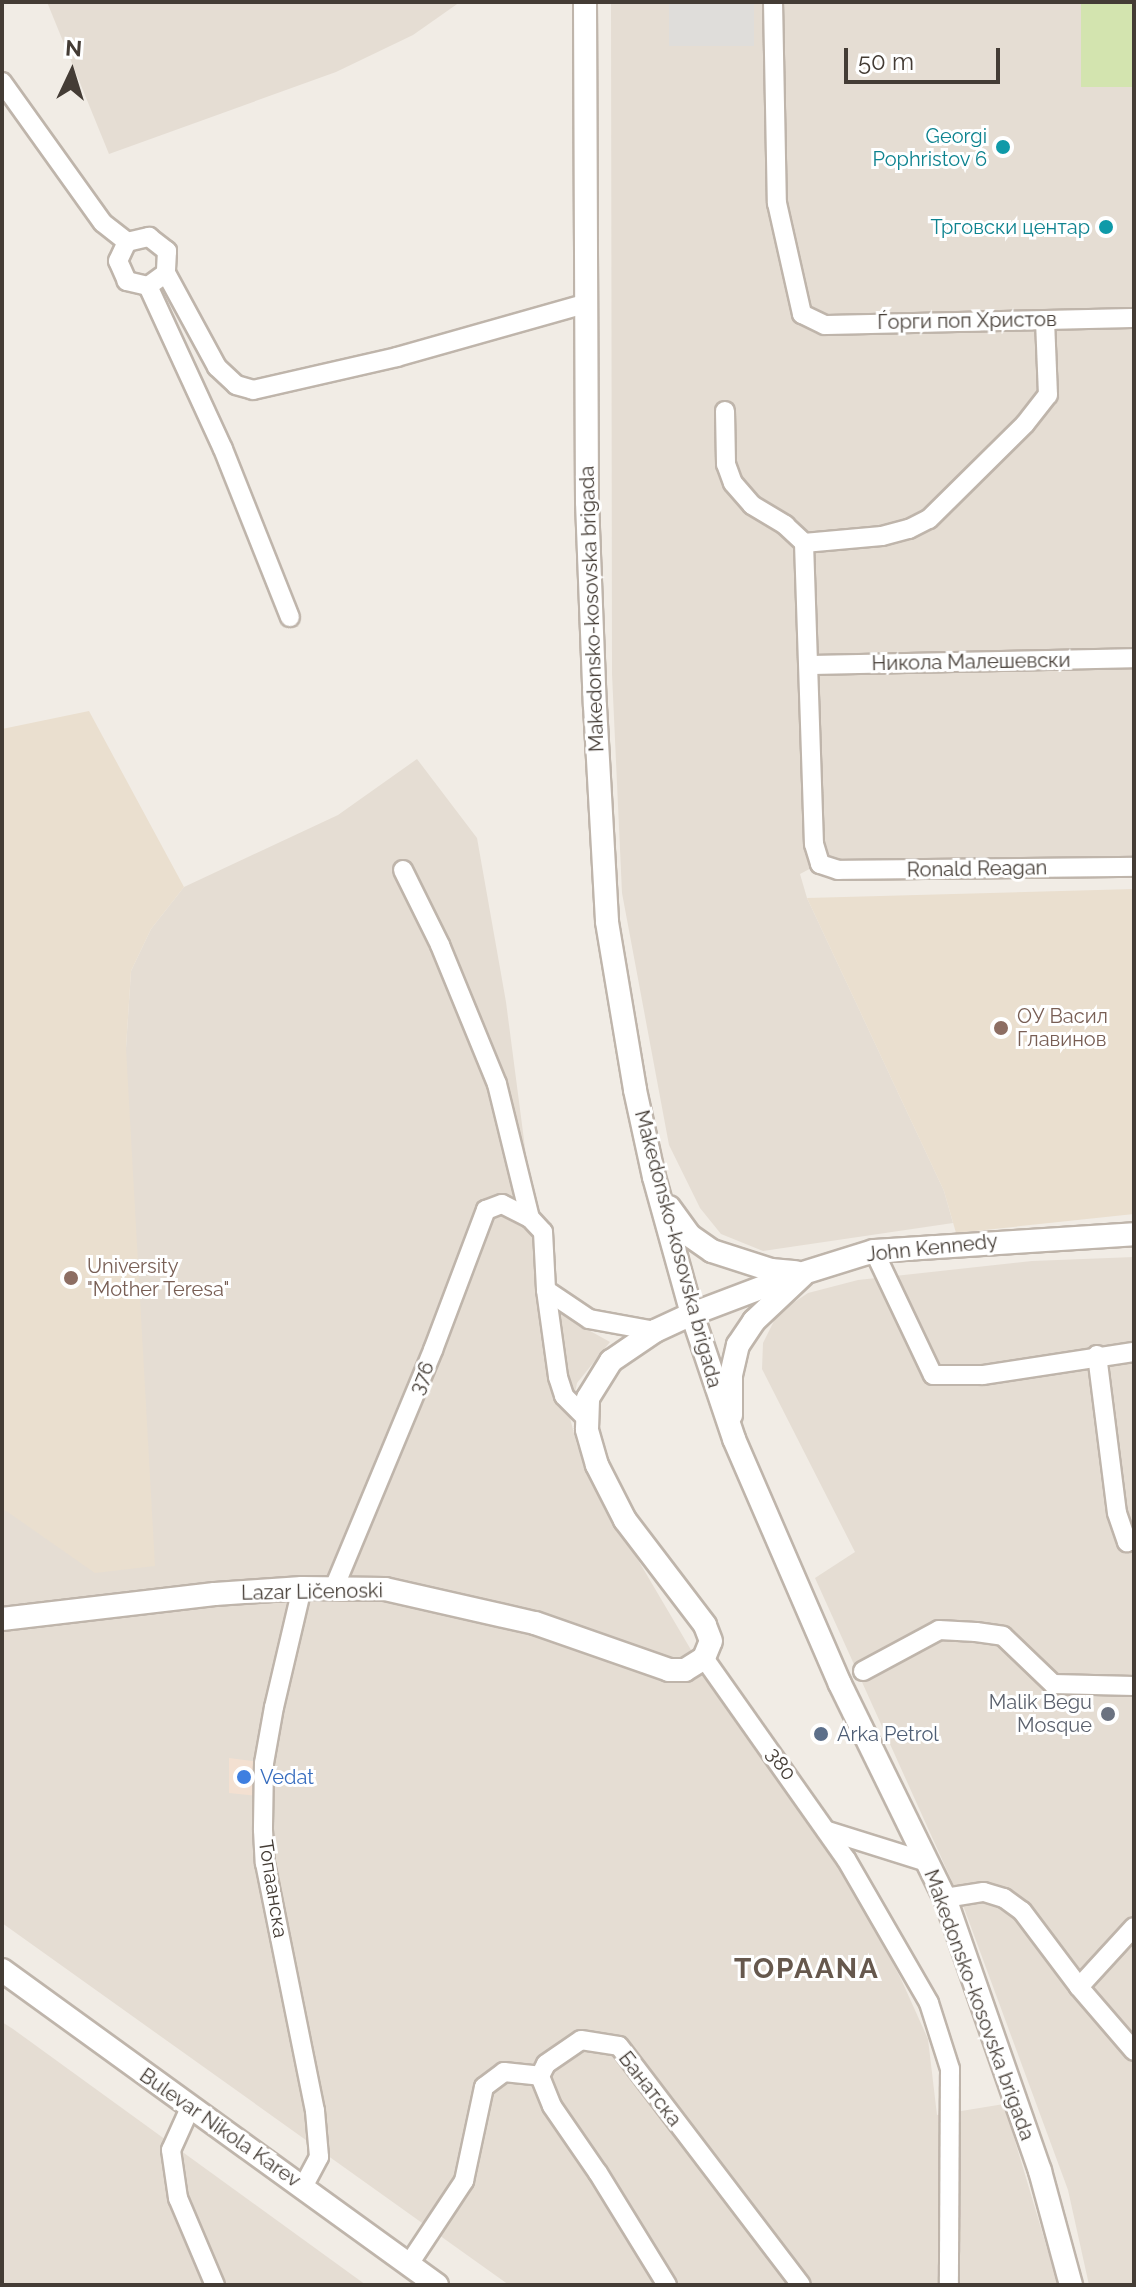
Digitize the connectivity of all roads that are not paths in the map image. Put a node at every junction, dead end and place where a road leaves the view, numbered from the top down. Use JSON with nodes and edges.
{"nodes":[{"id":1,"x":585,"y":2,"type":"edge"},
{"id":2,"x":773,"y":2,"type":"edge"},
{"id":3,"x":2,"y":82,"type":"edge"},
{"id":4,"x":127,"y":242,"type":"junction"},
{"id":5,"x":166,"y":273,"type":"junction"},
{"id":6,"x":148,"y":286,"type":"junction"},
{"id":7,"x":584,"y":304,"type":"junction"},
{"id":8,"x":1134,"y":318,"type":"edge"},
{"id":9,"x":1045,"y":320,"type":"junction"},
{"id":10,"x":725,"y":411,"type":"dead end"},
{"id":11,"x":804,"y":543,"type":"junction"},
{"id":12,"x":290,"y":617,"type":"dead end"},
{"id":13,"x":1134,"y":658,"type":"edge"},
{"id":14,"x":809,"y":665,"type":"junction"},
{"id":15,"x":1134,"y":867,"type":"edge"},
{"id":16,"x":403,"y":870,"type":"dead end"},
{"id":17,"x":659,"y":1192,"type":"junction"},
{"id":18,"x":530,"y":1218,"type":"junction"},
{"id":19,"x":1134,"y":1234,"type":"edge"},
{"id":20,"x":874,"y":1251,"type":"junction"},
{"id":21,"x":805,"y":1272,"type":"junction"},
{"id":22,"x":546,"y":1290,"type":"junction"},
{"id":23,"x":692,"y":1314,"type":"junction"},
{"id":24,"x":655,"y":1331,"type":"junction"},
{"id":25,"x":1134,"y":1352,"type":"edge"},
{"id":26,"x":1097,"y":1355,"type":"junction"},
{"id":27,"x":585,"y":1417,"type":"junction"},
{"id":28,"x":734,"y":1439,"type":"junction"},
{"id":29,"x":1131,"y":1540,"type":"edge"},
{"id":30,"x":302,"y":1588,"type":"junction"},
{"id":31,"x":334,"y":1588,"type":"junction"},
{"id":32,"x":2,"y":1619,"type":"edge"},
{"id":33,"x":704,"y":1658,"type":"junction"},
{"id":34,"x":863,"y":1671,"type":"dead end"},
{"id":35,"x":1134,"y":1686,"type":"edge"},
{"id":36,"x":828,"y":1831,"type":"junction"},
{"id":37,"x":927,"y":1862,"type":"junction"},
{"id":38,"x":945,"y":1898,"type":"junction"},
{"id":39,"x":1134,"y":1927,"type":"edge"},
{"id":40,"x":2,"y":1970,"type":"edge"},
{"id":41,"x":1079,"y":1987,"type":"junction"},
{"id":42,"x":1134,"y":2051,"type":"edge"},
{"id":43,"x":540,"y":2076,"type":"junction"},
{"id":44,"x":190,"y":2108,"type":"junction"},
{"id":45,"x":303,"y":2187,"type":"junction"},
{"id":46,"x":409,"y":2264,"type":"junction"},
{"id":47,"x":215,"y":2285,"type":"edge"},
{"id":48,"x":437,"y":2285,"type":"edge"},
{"id":49,"x":667,"y":2285,"type":"edge"},
{"id":50,"x":801,"y":2285,"type":"edge"},
{"id":51,"x":949,"y":2285,"type":"edge"},
{"id":52,"x":1071,"y":2285,"type":"edge"}],
"edges":[{"from":1,"to":7,"type":"street","name":"Makedonsko-kosovska brigada"},
{"from":2,"to":9,"type":"street","name":"Ѓорги поп Христов"},
{"from":3,"to":4,"type":"street"},
{"from":4,"to":5,"type":"street"},
{"from":4,"to":6,"type":"street"},
{"from":5,"to":6,"type":"street"},
{"from":5,"to":7,"type":"street"},
{"from":6,"to":12,"type":"street"},
{"from":7,"to":17,"type":"street","name":"Makedonsko-kosovska brigada"},
{"from":8,"to":9,"type":"street","name":"Ѓорги поп Христов"},
{"from":9,"to":11,"type":"street"},
{"from":10,"to":11,"type":"street"},
{"from":11,"to":14,"type":"street"},
{"from":13,"to":14,"type":"street","name":"Никола Малешевски"},
{"from":14,"to":15,"type":"street","name":"Ronald Reagan"},
{"from":16,"to":18,"type":"street"},
{"from":17,"to":21,"type":"street"},
{"from":17,"to":23,"type":"street","name":"Makedonsko-kosovska brigada"},
{"from":18,"to":22,"type":"street"},
{"from":18,"to":31,"type":"street","name":"376"},
{"from":19,"to":20,"type":"street","name":"John Kennedy"},
{"from":20,"to":21,"type":"street","name":"John Kennedy"},
{"from":20,"to":26,"type":"street"},
{"from":21,"to":23,"type":"street","name":"John Kennedy"},
{"from":21,"to":28,"type":"street"},
{"from":22,"to":24,"type":"street"},
{"from":22,"to":27,"type":"street"},
{"from":23,"to":24,"type":"street"},
{"from":23,"to":28,"type":"street","name":"Makedonsko-kosovska brigada"},
{"from":24,"to":27,"type":"street"},
{"from":25,"to":26,"type":"street"},
{"from":26,"to":29,"type":"street"},
{"from":27,"to":33,"type":"street"},
{"from":28,"to":37,"type":"street","name":"Makedonsko-kosovska brigada"},
{"from":30,"to":31,"type":"street","name":"Lazar Ličenoski"},
{"from":30,"to":32,"type":"street","name":"Lazar Ličenoski"},
{"from":30,"to":45,"type":"street","name":"Топаанска"},
{"from":31,"to":33,"type":"street","name":"Lazar Ličenoski"},
{"from":33,"to":36,"type":"street","name":"380"},
{"from":34,"to":35,"type":"street"},
{"from":36,"to":37,"type":"street"},
{"from":36,"to":51,"type":"street","name":"380"},
{"from":37,"to":38,"type":"street","name":"Makedonsko-kosovska brigada"},
{"from":38,"to":41,"type":"street"},
{"from":38,"to":52,"type":"street","name":"Makedonsko-kosovska brigada"},
{"from":39,"to":41,"type":"street"},
{"from":40,"to":44,"type":"street","name":"Bulevar Nikola Karev"},
{"from":41,"to":42,"type":"street"},
{"from":43,"to":46,"type":"street"},
{"from":43,"to":49,"type":"street"},
{"from":43,"to":50,"type":"street","name":"Банатска"},
{"from":44,"to":45,"type":"street","name":"Bulevar Nikola Karev"},
{"from":44,"to":47,"type":"street"},
{"from":45,"to":46,"type":"street","name":"Bulevar Nikola Karev"},
{"from":46,"to":48,"type":"street","name":"Bulevar Nikola Karev"}]}
